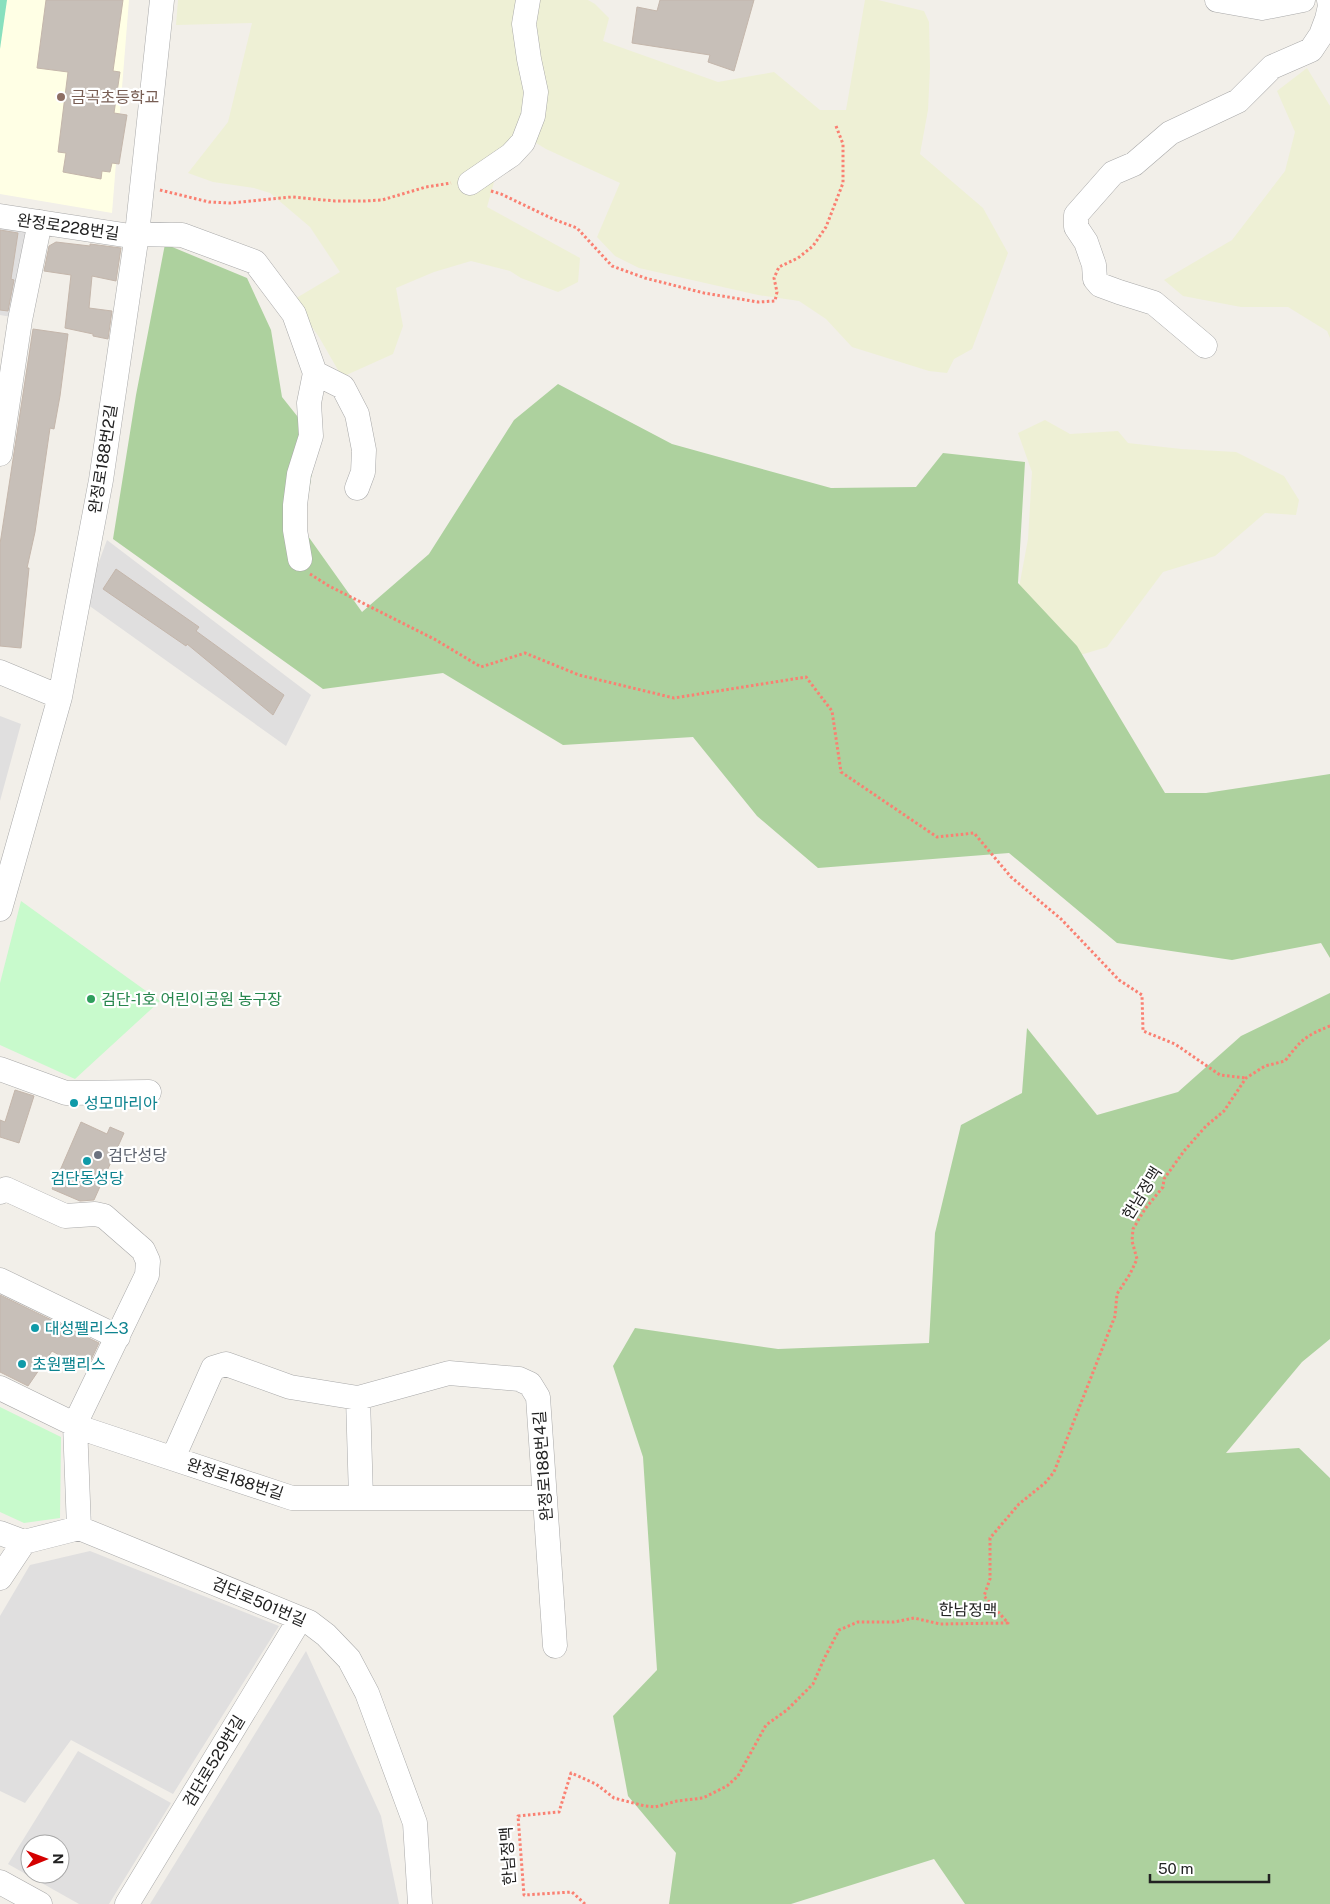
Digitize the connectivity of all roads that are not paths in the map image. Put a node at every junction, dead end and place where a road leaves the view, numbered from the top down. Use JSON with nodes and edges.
{"nodes":[{"id":1,"x":162,"y":0,"type":"edge"},
{"id":2,"x":528,"y":0,"type":"edge"},
{"id":3,"x":1217,"y":0,"type":"edge"},
{"id":4,"x":1303,"y":0,"type":"edge"},
{"id":5,"x":1329,"y":0,"type":"edge"},
{"id":6,"x":470,"y":183,"type":"road end"},
{"id":7,"x":0,"y":216,"type":"edge"},
{"id":8,"x":40,"y":222,"type":"junction"},
{"id":9,"x":137,"y":235,"type":"junction"},
{"id":10,"x":10,"y":319,"type":"edge"},
{"id":11,"x":1206,"y":346,"type":"dead end"},
{"id":12,"x":315,"y":374,"type":"junction"},
{"id":13,"x":0,"y":454,"type":"edge"},
{"id":14,"x":357,"y":488,"type":"dead end"},
{"id":15,"x":300,"y":559,"type":"road end"},
{"id":16,"x":0,"y":672,"type":"edge"},
{"id":17,"x":60,"y":698,"type":"junction"},
{"id":18,"x":0,"y":909,"type":"edge"},
{"id":19,"x":0,"y":1069,"type":"edge"},
{"id":20,"x":149,"y":1092,"type":"dead end"},
{"id":21,"x":0,"y":1192,"type":"edge"},
{"id":22,"x":0,"y":1280,"type":"edge"},
{"id":23,"x":118,"y":1337,"type":"junction"},
{"id":24,"x":0,"y":1388,"type":"edge"},
{"id":25,"x":358,"y":1398,"type":"junction"},
{"id":26,"x":75,"y":1424,"type":"junction"},
{"id":27,"x":173,"y":1458,"type":"junction"},
{"id":28,"x":361,"y":1498,"type":"junction"},
{"id":29,"x":545,"y":1498,"type":"junction"},
{"id":30,"x":79,"y":1528,"type":"junction"},
{"id":31,"x":0,"y":1532,"type":"edge"},
{"id":32,"x":24,"y":1542,"type":"junction"},
{"id":33,"x":0,"y":1578,"type":"edge"},
{"id":34,"x":300,"y":1619,"type":"junction"},
{"id":35,"x":556,"y":1646,"type":"dead end"},
{"id":36,"x":0,"y":1882,"type":"edge"},
{"id":37,"x":40,"y":1904,"type":"edge"},
{"id":38,"x":127,"y":1904,"type":"edge"},
{"id":39,"x":420,"y":1904,"type":"edge"}],
"edges":[{"from":1,"to":9,"type":"street","name":"완정로188번2길"},
{"from":2,"to":6,"type":"street"},
{"from":3,"to":4,"type":"street"},
{"from":5,"to":11,"type":"street"},
{"from":7,"to":8,"type":"street","name":"완정로228번길"},
{"from":8,"to":9,"type":"street","name":"완정로228번길"},
{"from":8,"to":10,"type":"street"},
{"from":9,"to":12,"type":"street","name":"완정로228번길"},
{"from":9,"to":17,"type":"street","name":"완정로188번2길"},
{"from":10,"to":13,"type":"street"},
{"from":12,"to":14,"type":"street"},
{"from":12,"to":15,"type":"street"},
{"from":16,"to":17,"type":"street"},
{"from":17,"to":18,"type":"street","name":"완정로188번2길"},
{"from":19,"to":20,"type":"street"},
{"from":21,"to":23,"type":"street"},
{"from":22,"to":23,"type":"street"},
{"from":23,"to":26,"type":"street"},
{"from":24,"to":26,"type":"street","name":"완정로188번길"},
{"from":25,"to":27,"type":"street","name":"완정로188번4길"},
{"from":25,"to":28,"type":"street"},
{"from":25,"to":29,"type":"street","name":"완정로188번4길"},
{"from":26,"to":27,"type":"street","name":"완정로188번길"},
{"from":26,"to":30,"type":"street"},
{"from":27,"to":28,"type":"street","name":"완정로188번길"},
{"from":28,"to":29,"type":"street","name":"완정로188번길"},
{"from":29,"to":35,"type":"street","name":"완정로188번4길"},
{"from":30,"to":32,"type":"street"},
{"from":30,"to":34,"type":"street","name":"검단로501번길"},
{"from":31,"to":32,"type":"street"},
{"from":32,"to":33,"type":"street"},
{"from":34,"to":38,"type":"street","name":"검단로529번길"},
{"from":34,"to":39,"type":"street","name":"검단로501번길"},
{"from":36,"to":37,"type":"street"}]}
